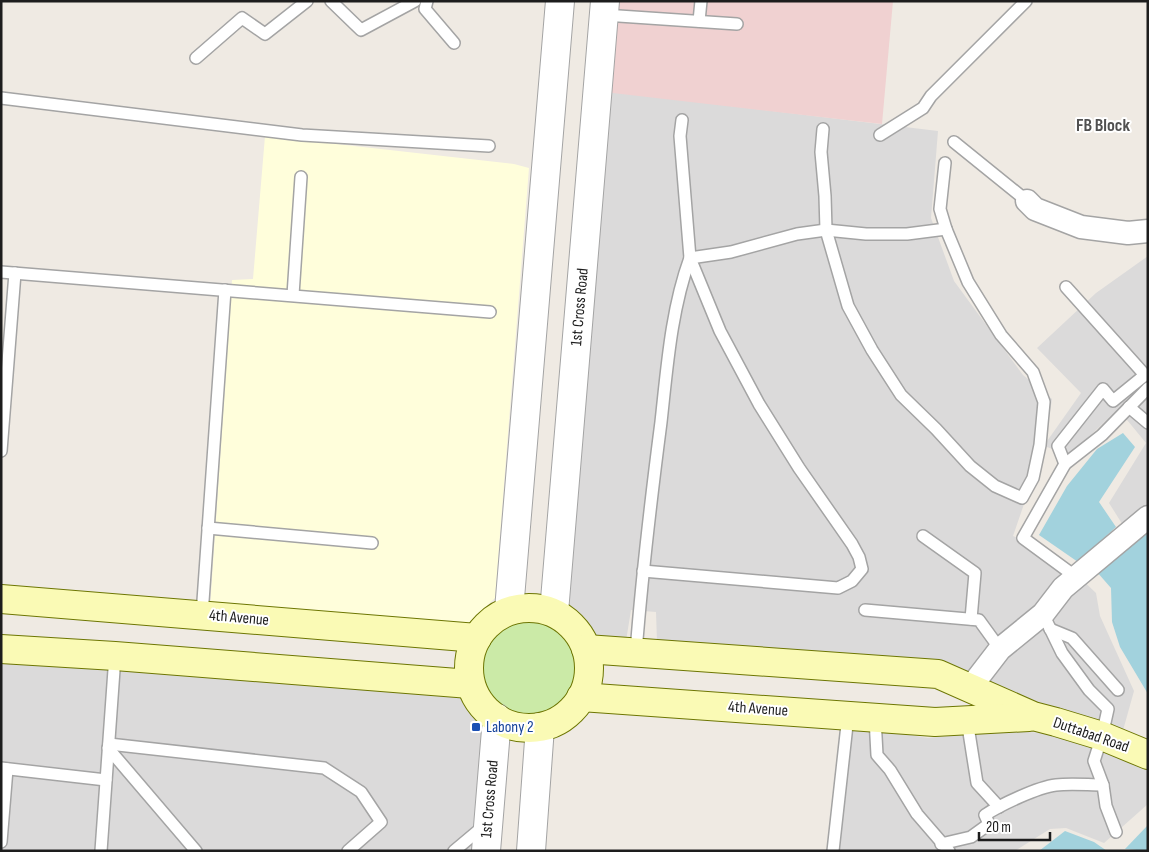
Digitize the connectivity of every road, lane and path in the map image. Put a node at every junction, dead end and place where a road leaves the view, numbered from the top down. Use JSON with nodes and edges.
{"nodes":[{"id":1,"x":308,"y":1,"type":"edge"},
{"id":2,"x":332,"y":1,"type":"edge"},
{"id":3,"x":415,"y":1,"type":"edge"},
{"id":4,"x":427,"y":1,"type":"edge"},
{"id":5,"x":560,"y":1,"type":"edge"},
{"id":6,"x":701,"y":1,"type":"edge"},
{"id":7,"x":1026,"y":1,"type":"edge"},
{"id":8,"x":604,"y":8,"type":"edge"},
{"id":9,"x":699,"y":21,"type":"junction"},
{"id":10,"x":738,"y":24,"type":"dead end"},
{"id":11,"x":454,"y":43,"type":"dead end"},
{"id":12,"x":196,"y":58,"type":"dead end"},
{"id":13,"x":1,"y":98,"type":"edge"},
{"id":14,"x":682,"y":120,"type":"dead end"},
{"id":15,"x":824,"y":129,"type":"dead end"},
{"id":16,"x":880,"y":135,"type":"dead end"},
{"id":17,"x":954,"y":142,"type":"dead end"},
{"id":18,"x":489,"y":146,"type":"dead end"},
{"id":19,"x":944,"y":163,"type":"dead end"},
{"id":20,"x":301,"y":177,"type":"dead end"},
{"id":21,"x":1027,"y":201,"type":"joint"},
{"id":22,"x":946,"y":229,"type":"junction"},
{"id":23,"x":826,"y":230,"type":"junction"},
{"id":24,"x":1148,"y":231,"type":"edge"},
{"id":25,"x":690,"y":258,"type":"junction"},
{"id":26,"x":1,"y":272,"type":"edge"},
{"id":27,"x":15,"y":273,"type":"junction"},
{"id":28,"x":1066,"y":288,"type":"dead end"},
{"id":29,"x":225,"y":290,"type":"junction"},
{"id":30,"x":293,"y":295,"type":"junction"},
{"id":31,"x":490,"y":312,"type":"dead end"},
{"id":32,"x":1148,"y":388,"type":"edge"},
{"id":33,"x":1129,"y":407,"type":"junction"},
{"id":34,"x":1148,"y":424,"type":"edge"},
{"id":35,"x":1,"y":451,"type":"edge"},
{"id":36,"x":1065,"y":464,"type":"junction"},
{"id":37,"x":1148,"y":517,"type":"edge"},
{"id":38,"x":208,"y":528,"type":"junction"},
{"id":39,"x":923,"y":536,"type":"dead end"},
{"id":40,"x":372,"y":543,"type":"dead end"},
{"id":41,"x":643,"y":571,"type":"junction"},
{"id":42,"x":1076,"y":577,"type":"junction"},
{"id":43,"x":1,"y":599,"type":"edge"},
{"id":44,"x":509,"y":610,"type":"junction"},
{"id":45,"x":865,"y":610,"type":"dead end"},
{"id":46,"x":554,"y":612,"type":"junction"},
{"id":47,"x":202,"y":615,"type":"junction"},
{"id":48,"x":971,"y":619,"type":"junction"},
{"id":49,"x":1047,"y":622,"type":"junction"},
{"id":50,"x":477,"y":638,"type":"junction"},
{"id":51,"x":1000,"y":648,"type":"junction"},
{"id":52,"x":1,"y":649,"type":"edge"},
{"id":53,"x":586,"y":649,"type":"junction"},
{"id":54,"x":636,"y":652,"type":"junction"},
{"id":55,"x":115,"y":656,"type":"junction"},
{"id":56,"x":470,"y":684,"type":"junction"},
{"id":57,"x":970,"y":688,"type":"junction"},
{"id":58,"x":1118,"y":690,"type":"dead end"},
{"id":59,"x":581,"y":697,"type":"junction"},
{"id":60,"x":848,"y":716,"type":"junction"},
{"id":61,"x":1033,"y":716,"type":"junction"},
{"id":62,"x":496,"y":718,"type":"junction"},
{"id":63,"x":875,"y":718,"type":"junction"},
{"id":64,"x":967,"y":720,"type":"junction"},
{"id":65,"x":540,"y":727,"type":"junction"},
{"id":66,"x":1102,"y":736,"type":"junction"},
{"id":67,"x":108,"y":746,"type":"junction"},
{"id":68,"x":1148,"y":755,"type":"edge"},
{"id":69,"x":4,"y":768,"type":"edge"},
{"id":70,"x":106,"y":780,"type":"junction"},
{"id":71,"x":1103,"y":785,"type":"junction"},
{"id":72,"x":999,"y":807,"type":"junction"},
{"id":73,"x":488,"y":823,"type":"junction"},
{"id":74,"x":1116,"y":832,"type":"dead end"},
{"id":75,"x":1,"y":842,"type":"edge"},
{"id":76,"x":945,"y":847,"type":"edge"},
{"id":77,"x":101,"y":851,"type":"edge"},
{"id":78,"x":196,"y":851,"type":"edge"},
{"id":79,"x":348,"y":851,"type":"edge"},
{"id":80,"x":454,"y":851,"type":"edge"},
{"id":81,"x":486,"y":851,"type":"edge"},
{"id":82,"x":531,"y":851,"type":"edge"},
{"id":83,"x":833,"y":851,"type":"edge"}],
"edges":[{"from":1,"to":12,"type":"lane"},
{"from":2,"to":3,"type":"lane"},
{"from":4,"to":11,"type":"lane"},
{"from":5,"to":44,"type":"street"},
{"from":6,"to":9,"type":"lane"},
{"from":7,"to":16,"type":"lane"},
{"from":8,"to":9,"type":"lane"},
{"from":8,"to":46,"type":"street","name":"1st Cross Road"},
{"from":9,"to":10,"type":"lane"},
{"from":13,"to":18,"type":"lane"},
{"from":14,"to":25,"type":"lane"},
{"from":15,"to":23,"type":"lane"},
{"from":17,"to":21,"type":"lane"},
{"from":19,"to":22,"type":"lane"},
{"from":20,"to":30,"type":"lane"},
{"from":21,"to":24,"type":"street"},
{"from":22,"to":23,"type":"lane"},
{"from":22,"to":23,"type":"lane"},
{"from":23,"to":25,"type":"lane"},
{"from":25,"to":41,"type":"lane"},
{"from":25,"to":41,"type":"lane"},
{"from":26,"to":27,"type":"lane"},
{"from":27,"to":29,"type":"lane"},
{"from":27,"to":35,"type":"lane"},
{"from":28,"to":36,"type":"lane"},
{"from":29,"to":30,"type":"lane"},
{"from":29,"to":38,"type":"lane"},
{"from":30,"to":31,"type":"lane"},
{"from":32,"to":33,"type":"lane"},
{"from":33,"to":34,"type":"lane"},
{"from":33,"to":36,"type":"lane"},
{"from":36,"to":42,"type":"lane"},
{"from":37,"to":42,"type":"street"},
{"from":38,"to":40,"type":"lane"},
{"from":38,"to":47,"type":"lane"},
{"from":39,"to":48,"type":"lane"},
{"from":41,"to":54,"type":"lane"},
{"from":42,"to":49,"type":"street"},
{"from":43,"to":47,"type":"main road","name":"4th Avenue"},
{"from":44,"to":46,"type":"main road"},
{"from":44,"to":50,"type":"main road"},
{"from":45,"to":48,"type":"lane"},
{"from":46,"to":53,"type":"main road"},
{"from":47,"to":50,"type":"main road","name":"4th Avenue"},
{"from":48,"to":51,"type":"lane"},
{"from":49,"to":51,"type":"street"},
{"from":49,"to":58,"type":"lane"},
{"from":49,"to":66,"type":"lane"},
{"from":50,"to":56,"type":"main road"},
{"from":51,"to":57,"type":"street"},
{"from":52,"to":55,"type":"main road"},
{"from":53,"to":54,"type":"main road"},
{"from":53,"to":59,"type":"main road"},
{"from":54,"to":57,"type":"main road"},
{"from":55,"to":56,"type":"main road"},
{"from":55,"to":67,"type":"lane"},
{"from":56,"to":62,"type":"main road"},
{"from":57,"to":61,"type":"main road"},
{"from":59,"to":60,"type":"main road","name":"4th Avenue"},
{"from":59,"to":65,"type":"main road"},
{"from":60,"to":63,"type":"main road","name":"4th Avenue"},
{"from":60,"to":83,"type":"lane"},
{"from":61,"to":64,"type":"main road","name":"4th Avenue"},
{"from":61,"to":66,"type":"main road","name":"Duttabad Road"},
{"from":62,"to":65,"type":"main road"},
{"from":62,"to":73,"type":"street","name":"1st Cross Road"},
{"from":63,"to":64,"type":"main road","name":"4th Avenue"},
{"from":63,"to":76,"type":"lane"},
{"from":64,"to":72,"type":"lane"},
{"from":65,"to":82,"type":"street"},
{"from":66,"to":68,"type":"main road","name":"Duttabad Road"},
{"from":66,"to":71,"type":"lane"},
{"from":67,"to":70,"type":"lane"},
{"from":67,"to":78,"type":"lane"},
{"from":67,"to":79,"type":"lane"},
{"from":69,"to":70,"type":"lane"},
{"from":69,"to":75,"type":"lane"},
{"from":70,"to":77,"type":"lane"},
{"from":71,"to":72,"type":"lane"},
{"from":71,"to":74,"type":"lane"},
{"from":72,"to":76,"type":"lane"},
{"from":73,"to":80,"type":"lane"},
{"from":73,"to":81,"type":"street","name":"1st Cross Road"}]}
